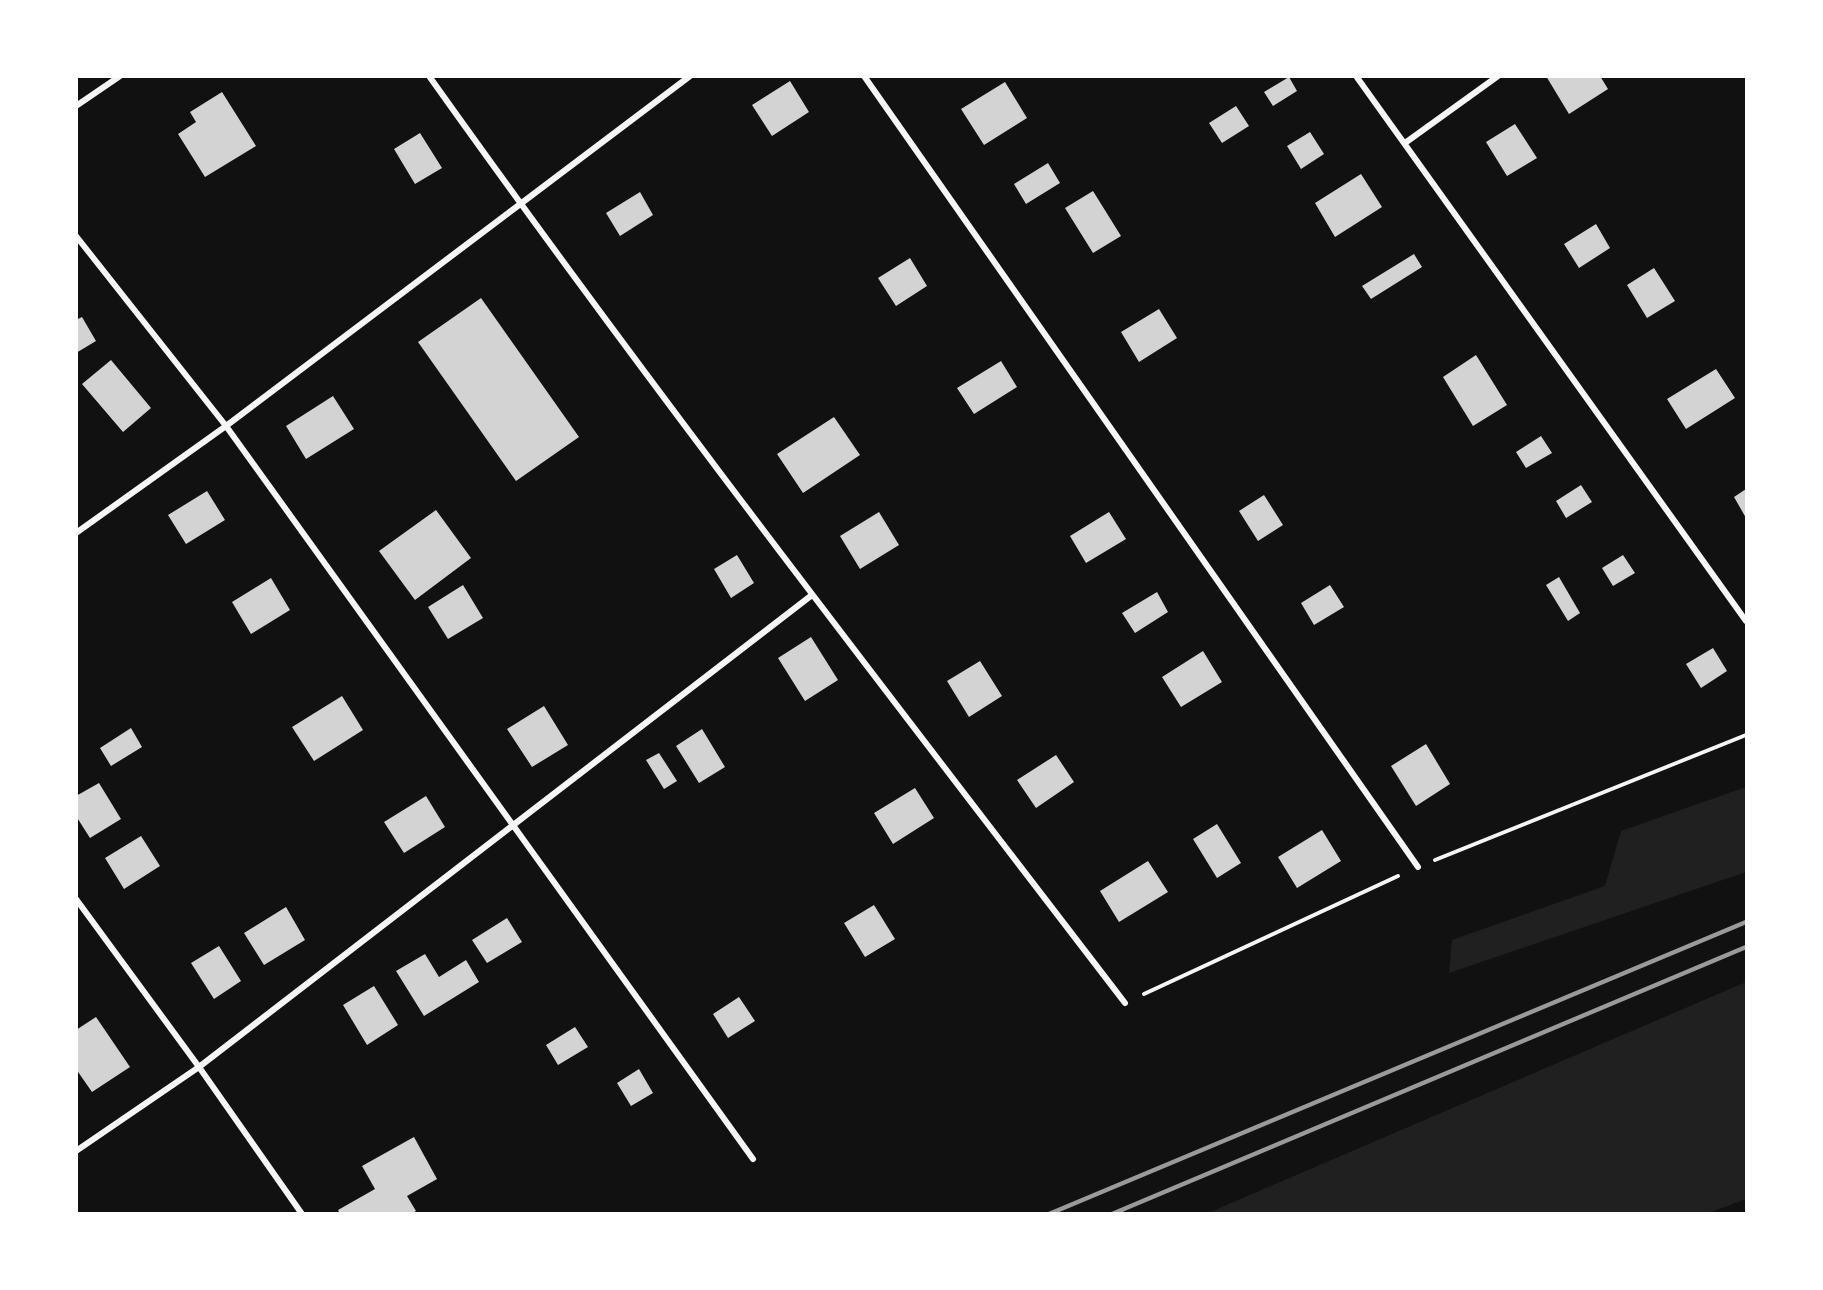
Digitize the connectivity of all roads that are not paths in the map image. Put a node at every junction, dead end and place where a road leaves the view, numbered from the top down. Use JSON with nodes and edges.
{"nodes":[{"id":1,"x":120,"y":76,"type":"edge"},
{"id":2,"x":429,"y":76,"type":"edge"},
{"id":3,"x":690,"y":76,"type":"edge"},
{"id":4,"x":864,"y":76,"type":"edge"},
{"id":5,"x":1356,"y":76,"type":"edge"},
{"id":6,"x":1498,"y":76,"type":"edge"},
{"id":7,"x":76,"y":106,"type":"edge"},
{"id":8,"x":1405,"y":143,"type":"junction"},
{"id":9,"x":519,"y":204,"type":"junction"},
{"id":10,"x":76,"y":236,"type":"edge"},
{"id":11,"x":226,"y":426,"type":"junction"},
{"id":12,"x":76,"y":533,"type":"edge"},
{"id":13,"x":812,"y":595,"type":"junction"},
{"id":14,"x":1746,"y":621,"type":"edge"},
{"id":15,"x":514,"y":824,"type":"junction"},
{"id":16,"x":1418,"y":867,"type":"dead end"},
{"id":17,"x":76,"y":898,"type":"edge"},
{"id":18,"x":1125,"y":1003,"type":"dead end"},
{"id":19,"x":199,"y":1067,"type":"junction"},
{"id":20,"x":76,"y":1151,"type":"edge"},
{"id":21,"x":753,"y":1159,"type":"dead end"},
{"id":22,"x":302,"y":1214,"type":"edge"}],
"edges":[{"from":1,"to":7,"type":"street"},
{"from":2,"to":9,"type":"street"},
{"from":3,"to":9,"type":"street"},
{"from":4,"to":16,"type":"street"},
{"from":5,"to":8,"type":"street"},
{"from":6,"to":8,"type":"street"},
{"from":8,"to":14,"type":"street"},
{"from":9,"to":11,"type":"street"},
{"from":9,"to":13,"type":"street"},
{"from":10,"to":11,"type":"street"},
{"from":11,"to":12,"type":"street"},
{"from":11,"to":15,"type":"street"},
{"from":13,"to":15,"type":"street"},
{"from":13,"to":18,"type":"street"},
{"from":15,"to":19,"type":"street"},
{"from":15,"to":21,"type":"street"},
{"from":17,"to":19,"type":"street"},
{"from":19,"to":20,"type":"street"},
{"from":19,"to":22,"type":"street"}]}
